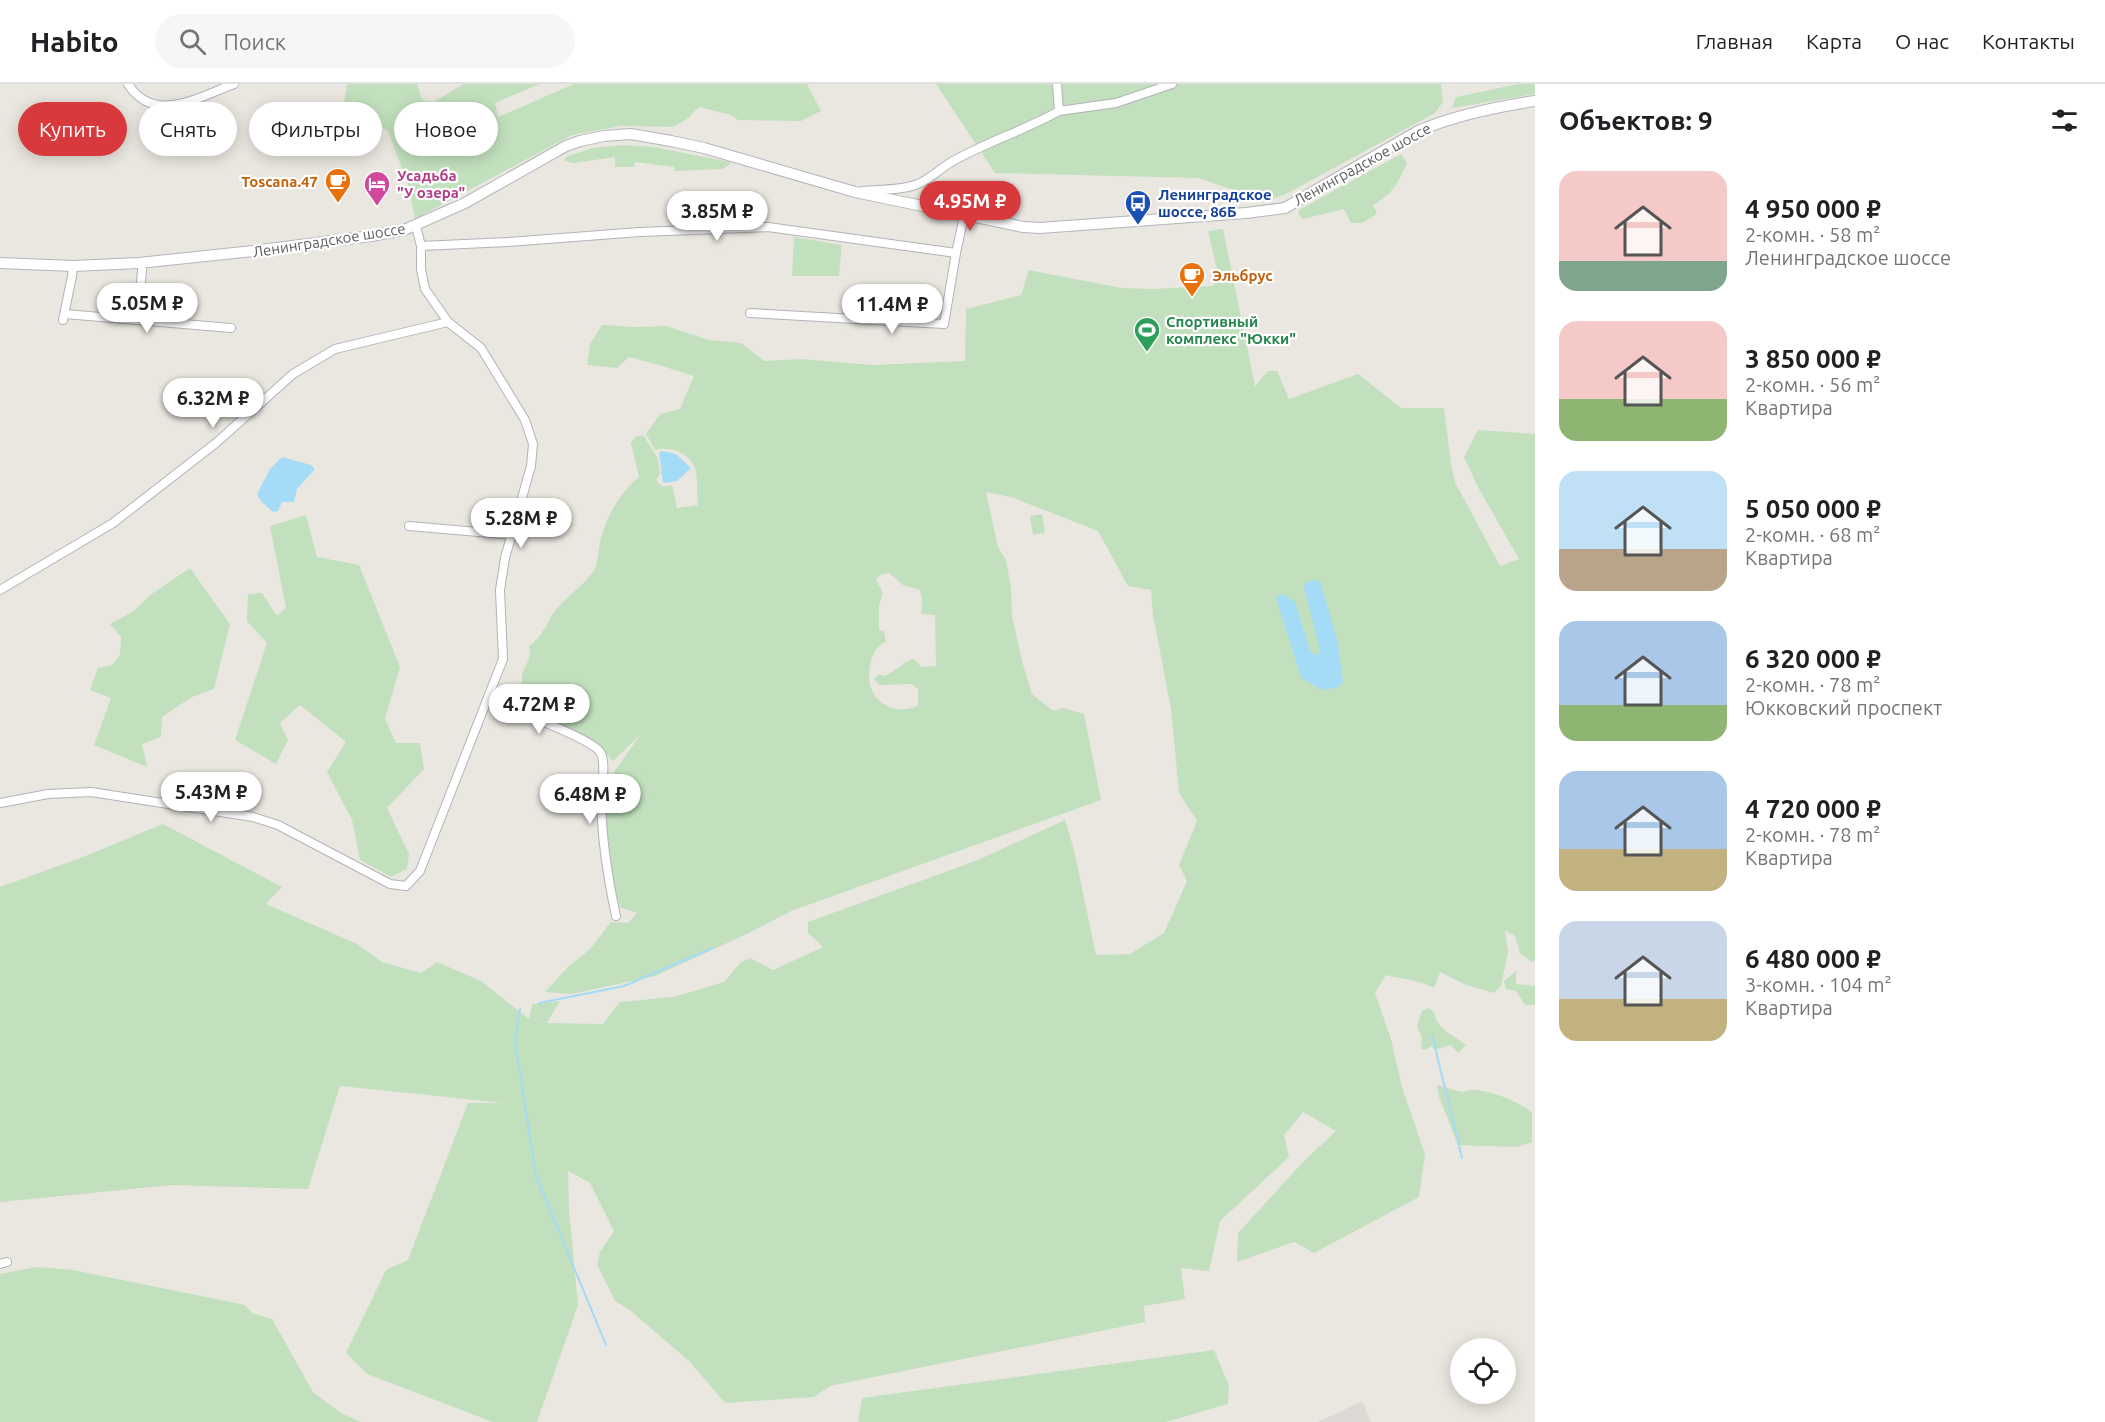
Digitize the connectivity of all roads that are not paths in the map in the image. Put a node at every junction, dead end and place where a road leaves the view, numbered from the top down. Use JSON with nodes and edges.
{"nodes":[{"id":1,"x":128,"y":84,"type":"edge"},
{"id":2,"x":234,"y":84,"type":"edge"},
{"id":3,"x":1057,"y":84,"type":"edge"},
{"id":4,"x":1172,"y":84,"type":"edge"},
{"id":5,"x":1535,"y":101,"type":"edge"},
{"id":6,"x":1059,"y":111,"type":"junction"},
{"id":7,"x":855,"y":192,"type":"junction"},
{"id":8,"x":964,"y":216,"type":"junction"},
{"id":9,"x":416,"y":226,"type":"junction"},
{"id":10,"x":421,"y":246,"type":"junction"},
{"id":11,"x":956,"y":253,"type":"junction"},
{"id":12,"x":0,"y":263,"type":"edge"},
{"id":13,"x":73,"y":266,"type":"junction"},
{"id":14,"x":142,"y":270,"type":"dead end"},
{"id":15,"x":750,"y":313,"type":"dead end"},
{"id":16,"x":138,"y":320,"type":"junction"},
{"id":17,"x":448,"y":322,"type":"junction"},
{"id":18,"x":231,"y":328,"type":"dead end"},
{"id":19,"x":409,"y":526,"type":"dead end"},
{"id":20,"x":512,"y":535,"type":"junction"},
{"id":21,"x":0,"y":590,"type":"edge"},
{"id":22,"x":488,"y":700,"type":"junction"},
{"id":23,"x":0,"y":803,"type":"edge"},
{"id":24,"x":616,"y":916,"type":"dead end"}],
"edges":[{"from":1,"to":2,"type":"street"},
{"from":3,"to":6,"type":"street"},
{"from":4,"to":6,"type":"street"},
{"from":5,"to":8,"type":"main road","name":"Ленинградское шоссе"},
{"from":6,"to":7,"type":"street"},
{"from":7,"to":8,"type":"main road","name":"Ленинградское шоссе"},
{"from":7,"to":9,"type":"main road","name":"Ленинградское шоссе"},
{"from":8,"to":11,"type":"street"},
{"from":9,"to":10,"type":"street"},
{"from":9,"to":13,"type":"main road","name":"Ленинградское шоссе"},
{"from":10,"to":11,"type":"street"},
{"from":10,"to":17,"type":"street"},
{"from":11,"to":15,"type":"street"},
{"from":12,"to":13,"type":"main road","name":"Ленинградское шоссе"},
{"from":13,"to":16,"type":"street"},
{"from":14,"to":16,"type":"street"},
{"from":16,"to":18,"type":"street"},
{"from":17,"to":20,"type":"street"},
{"from":17,"to":21,"type":"street"},
{"from":19,"to":20,"type":"street"},
{"from":20,"to":22,"type":"street"},
{"from":22,"to":23,"type":"street"},
{"from":22,"to":24,"type":"street"}]}
